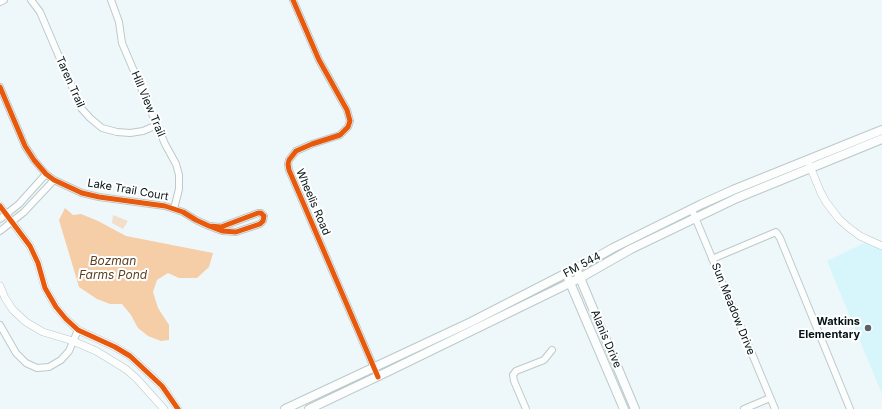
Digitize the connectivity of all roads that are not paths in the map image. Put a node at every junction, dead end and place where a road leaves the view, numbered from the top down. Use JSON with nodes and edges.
{"nodes":[{"id":1,"x":4,"y":0,"type":"edge"},
{"id":2,"x":31,"y":0,"type":"edge"},
{"id":3,"x":111,"y":0,"type":"edge"},
{"id":4,"x":293,"y":0,"type":"edge"},
{"id":5,"x":0,"y":2,"type":"edge"},
{"id":6,"x":0,"y":87,"type":"edge"},
{"id":7,"x":157,"y":125,"type":"junction"},
{"id":8,"x":882,"y":130,"type":"edge"},
{"id":9,"x":882,"y":139,"type":"edge"},
{"id":10,"x":809,"y":164,"type":"junction"},
{"id":11,"x":46,"y":174,"type":"junction"},
{"id":12,"x":54,"y":180,"type":"junction"},
{"id":13,"x":0,"y":206,"type":"edge"},
{"id":14,"x":174,"y":209,"type":"junction"},
{"id":15,"x":692,"y":210,"type":"junction"},
{"id":16,"x":6,"y":214,"type":"junction"},
{"id":17,"x":695,"y":218,"type":"junction"},
{"id":18,"x":0,"y":219,"type":"edge"},
{"id":19,"x":12,"y":222,"type":"junction"},
{"id":20,"x":209,"y":226,"type":"junction"},
{"id":21,"x":0,"y":231,"type":"edge"},
{"id":22,"x":882,"y":246,"type":"edge"},
{"id":23,"x":712,"y":259,"type":"junction"},
{"id":24,"x":576,"y":269,"type":"junction"},
{"id":25,"x":566,"y":274,"type":"junction"},
{"id":26,"x":580,"y":278,"type":"junction"},
{"id":27,"x":570,"y":282,"type":"junction"},
{"id":28,"x":0,"y":286,"type":"edge"},
{"id":29,"x":0,"y":325,"type":"edge"},
{"id":30,"x":78,"y":330,"type":"junction"},
{"id":31,"x":73,"y":341,"type":"junction"},
{"id":32,"x":552,"y":350,"type":"dead end"},
{"id":33,"x":375,"y":368,"type":"junction"},
{"id":34,"x":146,"y":370,"type":"junction"},
{"id":35,"x":378,"y":377,"type":"junction"},
{"id":36,"x":137,"y":379,"type":"junction"},
{"id":37,"x":770,"y":398,"type":"junction"},
{"id":38,"x":301,"y":406,"type":"edge"},
{"id":39,"x":164,"y":409,"type":"edge"},
{"id":40,"x":178,"y":409,"type":"edge"},
{"id":41,"x":285,"y":409,"type":"edge"},
{"id":42,"x":309,"y":409,"type":"edge"},
{"id":43,"x":526,"y":409,"type":"edge"},
{"id":44,"x":624,"y":409,"type":"edge"},
{"id":45,"x":634,"y":409,"type":"edge"},
{"id":46,"x":744,"y":409,"type":"edge"},
{"id":47,"x":774,"y":409,"type":"edge"},
{"id":48,"x":850,"y":409,"type":"edge"}],
"edges":[{"from":1,"to":5,"type":"street"},
{"from":2,"to":7,"type":"street","name":"Taren Trail"},
{"from":3,"to":7,"type":"street","name":"Hill View Trail"},
{"from":4,"to":33,"type":"street","name":"Wheelis Road"},
{"from":6,"to":11,"type":"street","name":"Lake Trail Court"},
{"from":7,"to":14,"type":"street","name":"Hill View Trail"},
{"from":8,"to":10,"type":"main road","name":"FM 544"},
{"from":9,"to":10,"type":"main road","name":"FM 544"},
{"from":10,"to":15,"type":"main road","name":"FM 544"},
{"from":10,"to":17,"type":"main road","name":"FM 544"},
{"from":10,"to":22,"type":"street"},
{"from":11,"to":12,"type":"street","name":"Lake Trail Court"},
{"from":11,"to":16,"type":"street"},
{"from":12,"to":14,"type":"street","name":"Lake Trail Court"},
{"from":12,"to":19,"type":"street"},
{"from":13,"to":16,"type":"street"},
{"from":14,"to":20,"type":"street","name":"Lake Trail Court"},
{"from":15,"to":17,"type":"street","name":"Sun Meadow Drive"},
{"from":15,"to":24,"type":"main road","name":"FM 544"},
{"from":16,"to":18,"type":"street"},
{"from":16,"to":19,"type":"street"},
{"from":17,"to":23,"type":"street","name":"Sun Meadow Drive"},
{"from":17,"to":26,"type":"main road","name":"FM 544"},
{"from":19,"to":21,"type":"street"},
{"from":19,"to":30,"type":"street"},
{"from":20,"to":20,"type":"street","name":"Lake Trail Court"},
{"from":23,"to":37,"type":"street","name":"Sun Meadow Drive"},
{"from":23,"to":48,"type":"street"},
{"from":24,"to":25,"type":"main road","name":"FM 544"},
{"from":24,"to":26,"type":"main road","name":"Alanis Drive"},
{"from":25,"to":27,"type":"main road","name":"Alanis Drive"},
{"from":25,"to":33,"type":"main road","name":"FM 544"},
{"from":26,"to":27,"type":"main road","name":"FM 544"},
{"from":26,"to":45,"type":"main road","name":"Alanis Drive"},
{"from":27,"to":35,"type":"main road","name":"FM 544"},
{"from":27,"to":44,"type":"main road","name":"Alanis Drive"},
{"from":28,"to":31,"type":"street"},
{"from":29,"to":31,"type":"street"},
{"from":30,"to":31,"type":"street"},
{"from":30,"to":34,"type":"street"},
{"from":31,"to":36,"type":"street"},
{"from":32,"to":43,"type":"street"},
{"from":33,"to":35,"type":"street","name":"Wheelis Road"},
{"from":33,"to":38,"type":"main road","name":"FM 544"},
{"from":34,"to":36,"type":"street"},
{"from":34,"to":40,"type":"street"},
{"from":35,"to":42,"type":"main road","name":"FM 544"},
{"from":36,"to":39,"type":"street"},
{"from":37,"to":46,"type":"street"},
{"from":37,"to":47,"type":"street","name":"Sun Meadow Drive"},
{"from":38,"to":41,"type":"main road","name":"FM 544"}]}
